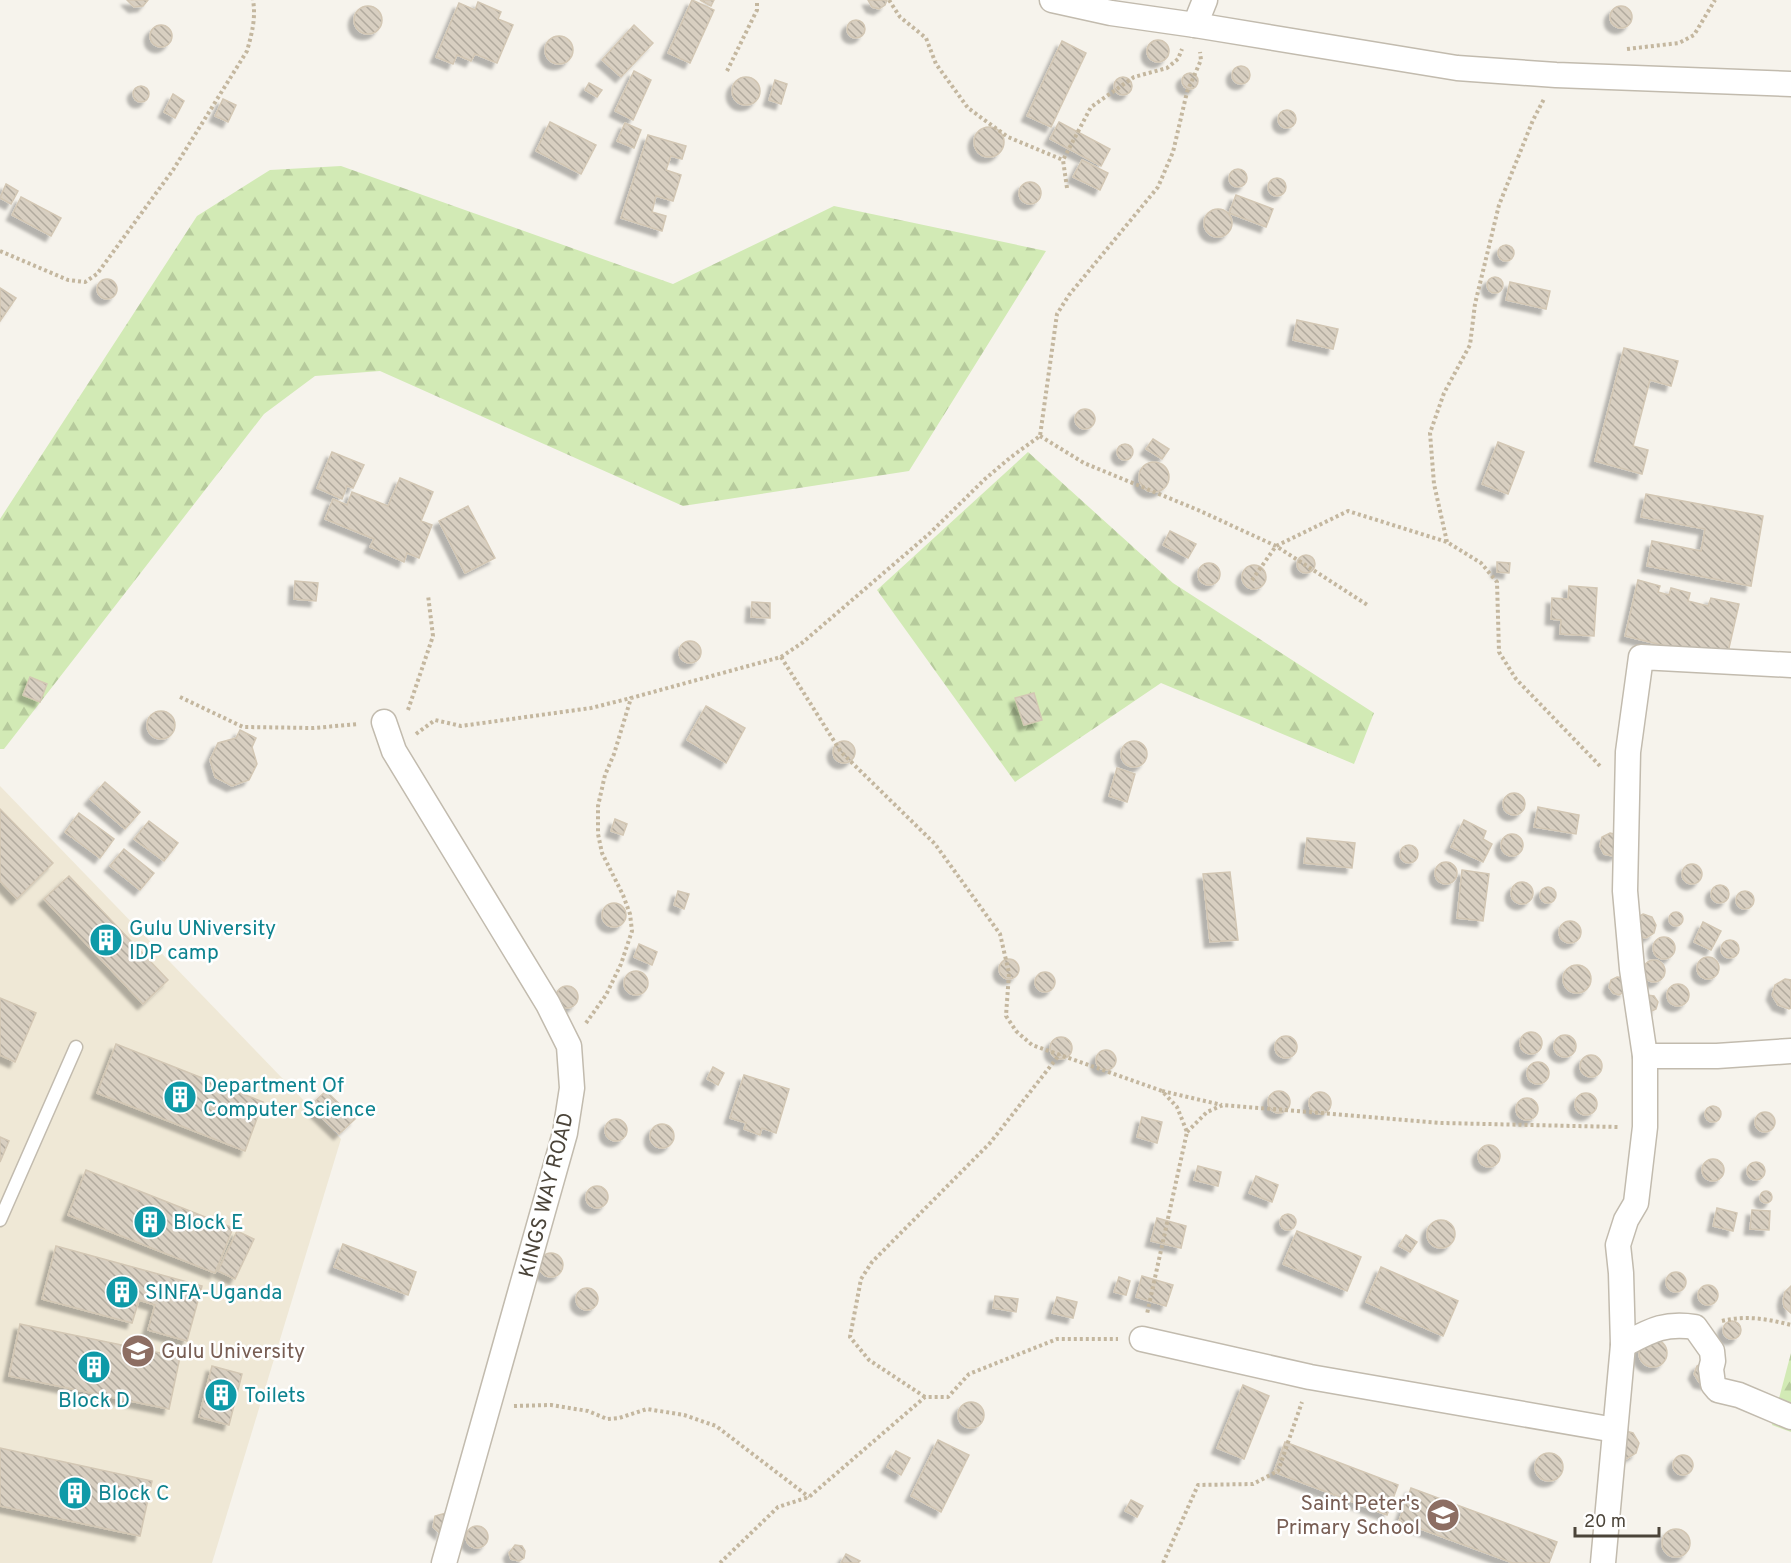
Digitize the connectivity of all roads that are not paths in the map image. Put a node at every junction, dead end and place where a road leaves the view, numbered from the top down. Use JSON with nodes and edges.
{"nodes":[{"id":1,"x":1052,"y":0,"type":"edge"},
{"id":2,"x":1205,"y":0,"type":"edge"},
{"id":3,"x":1195,"y":25,"type":"junction"},
{"id":4,"x":1791,"y":84,"type":"edge"},
{"id":5,"x":1791,"y":665,"type":"edge"},
{"id":6,"x":384,"y":722,"type":"road end"},
{"id":7,"x":76,"y":1047,"type":"dead end"},
{"id":8,"x":1791,"y":1051,"type":"edge"},
{"id":9,"x":1645,"y":1056,"type":"junction"},
{"id":10,"x":0,"y":1220,"type":"edge"},
{"id":11,"x":1142,"y":1339,"type":"road end"},
{"id":12,"x":1623,"y":1345,"type":"junction"},
{"id":13,"x":1791,"y":1417,"type":"edge"},
{"id":14,"x":1615,"y":1430,"type":"junction"},
{"id":15,"x":444,"y":1563,"type":"edge"},
{"id":16,"x":1603,"y":1563,"type":"edge"}],
"edges":[{"from":1,"to":3,"type":"street"},
{"from":2,"to":3,"type":"street"},
{"from":3,"to":4,"type":"street"},
{"from":5,"to":9,"type":"street"},
{"from":6,"to":15,"type":"street","name":"KINGS WAY ROAD"},
{"from":7,"to":10,"type":"lane"},
{"from":8,"to":9,"type":"street"},
{"from":9,"to":12,"type":"street"},
{"from":11,"to":14,"type":"street"},
{"from":12,"to":13,"type":"street"},
{"from":12,"to":14,"type":"street"},
{"from":14,"to":16,"type":"street"}]}
